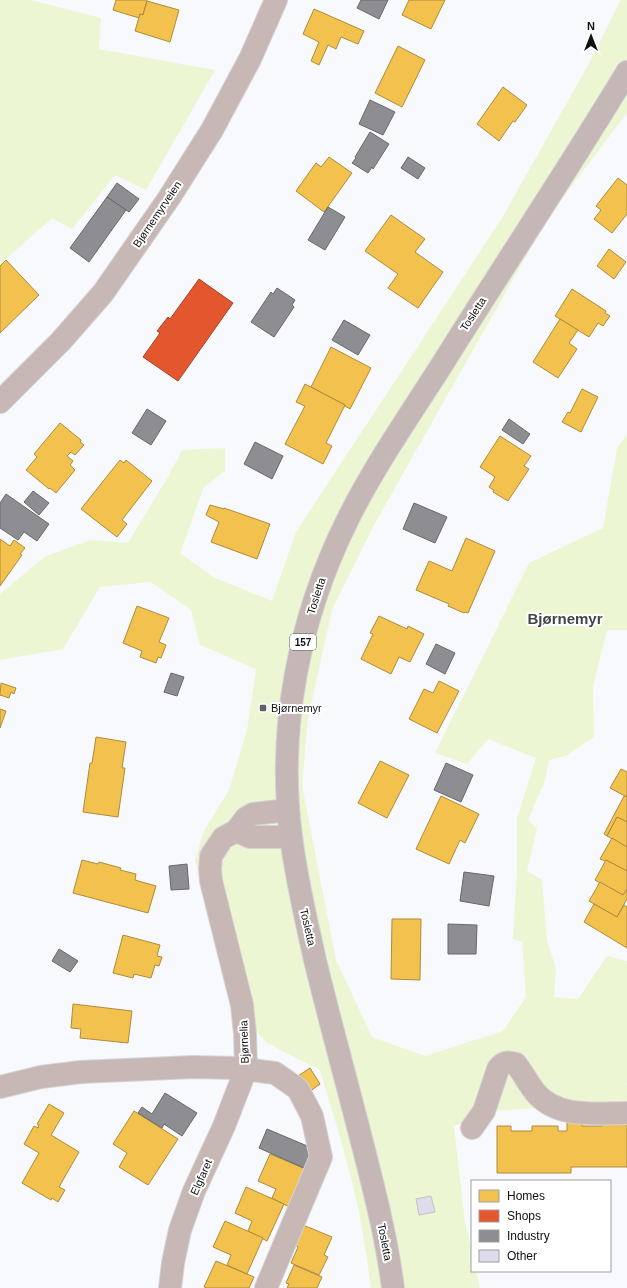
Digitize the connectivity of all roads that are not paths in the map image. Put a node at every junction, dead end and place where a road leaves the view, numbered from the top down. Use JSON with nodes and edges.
{"nodes":[{"id":1,"x":276,"y":0,"type":"edge"},
{"id":2,"x":627,"y":72,"type":"edge"},
{"id":3,"x":0,"y":402,"type":"edge"},
{"id":4,"x":288,"y":810,"type":"junction"},
{"id":5,"x":236,"y":831,"type":"junction"},
{"id":6,"x":291,"y":837,"type":"junction"},
{"id":7,"x":246,"y":1069,"type":"junction"},
{"id":8,"x":0,"y":1087,"type":"edge"},
{"id":9,"x":627,"y":1113,"type":"edge"},
{"id":10,"x":472,"y":1128,"type":"dead end"},
{"id":11,"x":170,"y":1288,"type":"edge"},
{"id":12,"x":266,"y":1288,"type":"edge"},
{"id":13,"x":393,"y":1288,"type":"edge"}],
"edges":[{"from":1,"to":3,"type":"street","name":"Bjørnemyrveien"},
{"from":2,"to":4,"type":"main road","name":"Tosletta","number":"157"},
{"from":4,"to":5,"type":"street","name":"Bjørnelia"},
{"from":4,"to":6,"type":"main road","name":"Tosletta","number":"157"},
{"from":5,"to":6,"type":"street"},
{"from":5,"to":7,"type":"street","name":"Bjørnelia"},
{"from":6,"to":13,"type":"main road","name":"Tosletta","number":"157"},
{"from":7,"to":8,"type":"street","name":"Bjørnelia"},
{"from":7,"to":11,"type":"street","name":"Elgfaret"},
{"from":7,"to":12,"type":"street"},
{"from":9,"to":10,"type":"street"}]}
